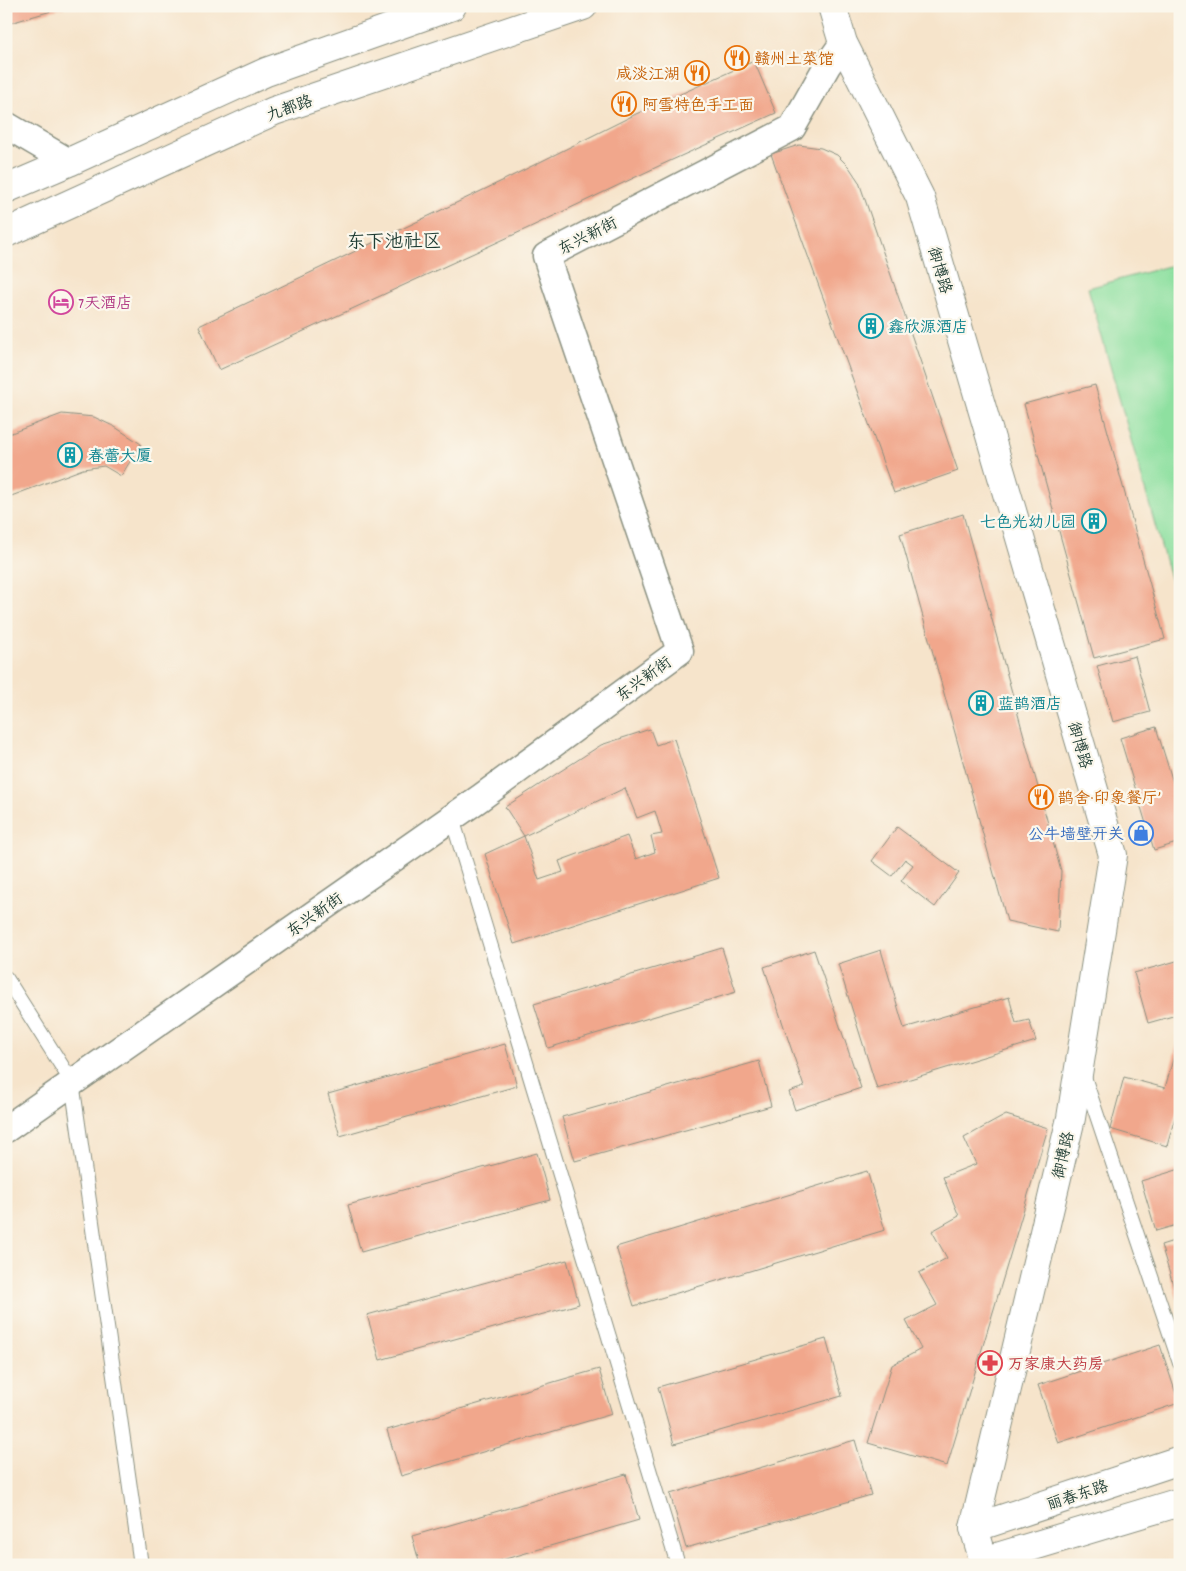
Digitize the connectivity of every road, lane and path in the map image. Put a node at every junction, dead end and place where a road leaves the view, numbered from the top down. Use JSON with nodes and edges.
{"nodes":[{"id":1,"x":452,"y":6,"type":"edge"},
{"id":2,"x":583,"y":6,"type":"edge"},
{"id":3,"x":832,"y":6,"type":"edge"},
{"id":4,"x":843,"y":43,"type":"junction"},
{"id":5,"x":6,"y":125,"type":"edge"},
{"id":6,"x":69,"y":162,"type":"junction"},
{"id":7,"x":6,"y":189,"type":"edge"},
{"id":8,"x":6,"y":234,"type":"edge"},
{"id":9,"x":452,"y":818,"type":"junction"},
{"id":10,"x":6,"y":978,"type":"edge"},
{"id":11,"x":1080,"y":1063,"type":"junction"},
{"id":12,"x":72,"y":1082,"type":"junction"},
{"id":13,"x":6,"y":1129,"type":"edge"},
{"id":14,"x":1180,"y":1363,"type":"edge"},
{"id":15,"x":1180,"y":1460,"type":"edge"},
{"id":16,"x":1180,"y":1502,"type":"edge"},
{"id":17,"x":974,"y":1528,"type":"junction"},
{"id":18,"x":984,"y":1563,"type":"edge"},
{"id":19,"x":141,"y":1565,"type":"edge"},
{"id":20,"x":678,"y":1565,"type":"edge"}],
"edges":[{"from":1,"to":6,"type":"street"},
{"from":2,"to":8,"type":"street","name":"九都路"},
{"from":3,"to":4,"type":"street","name":"御博路"},
{"from":4,"to":9,"type":"street","name":"东兴新街"},
{"from":4,"to":11,"type":"street","name":"御博路"},
{"from":5,"to":6,"type":"street"},
{"from":6,"to":7,"type":"street"},
{"from":9,"to":12,"type":"street","name":"东兴新街"},
{"from":9,"to":20,"type":"lane"},
{"from":10,"to":12,"type":"lane"},
{"from":11,"to":14,"type":"lane"},
{"from":11,"to":17,"type":"street","name":"御博路"},
{"from":12,"to":13,"type":"street","name":"东兴新街"},
{"from":12,"to":19,"type":"lane"},
{"from":15,"to":17,"type":"street","name":"丽春东路"},
{"from":16,"to":18,"type":"street"},
{"from":17,"to":18,"type":"street"}]}
